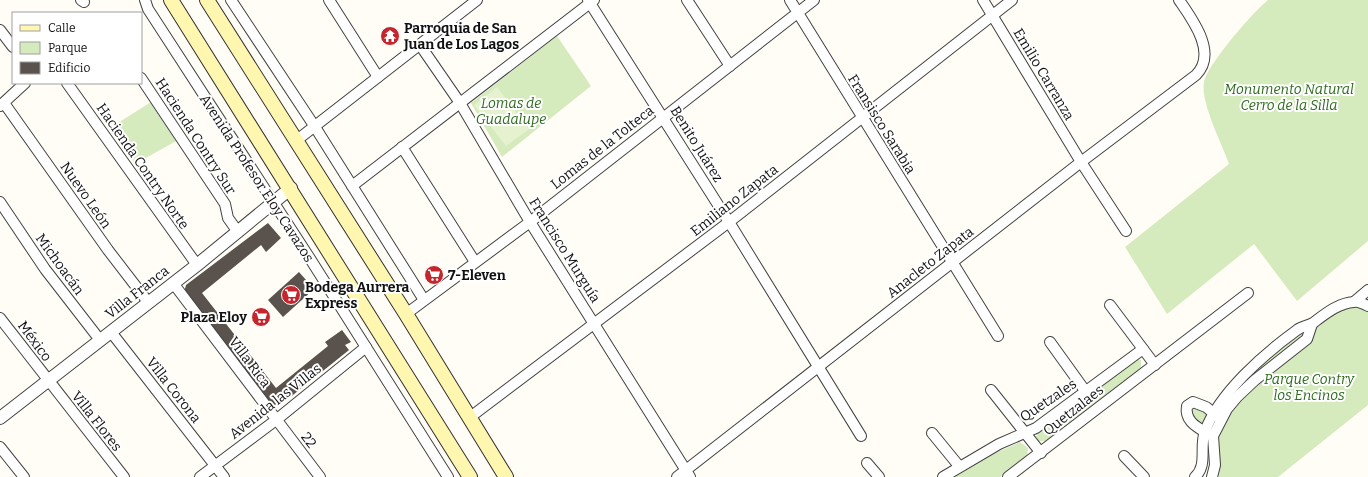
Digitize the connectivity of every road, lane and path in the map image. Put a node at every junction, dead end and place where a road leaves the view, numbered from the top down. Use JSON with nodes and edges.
{"nodes":[{"id":1,"x":145,"y":0,"type":"edge"},
{"id":2,"x":171,"y":0,"type":"edge"},
{"id":3,"x":207,"y":0,"type":"edge"},
{"id":4,"x":231,"y":0,"type":"edge"},
{"id":5,"x":330,"y":0,"type":"edge"},
{"id":6,"x":477,"y":0,"type":"edge"},
{"id":7,"x":687,"y":0,"type":"edge"},
{"id":8,"x":790,"y":0,"type":"edge"},
{"id":9,"x":814,"y":0,"type":"edge"},
{"id":10,"x":983,"y":0,"type":"edge"},
{"id":11,"x":1012,"y":0,"type":"edge"},
{"id":12,"x":1179,"y":0,"type":"edge"},
{"id":13,"x":591,"y":1,"type":"edge"},
{"id":14,"x":798,"y":12,"type":"junction"},
{"id":15,"x":992,"y":16,"type":"junction"},
{"id":16,"x":0,"y":30,"type":"edge"},
{"id":17,"x":420,"y":45,"type":"junction"},
{"id":18,"x":12,"y":46,"type":"edge"},
{"id":19,"x":730,"y":66,"type":"junction"},
{"id":20,"x":378,"y":77,"type":"junction"},
{"id":21,"x":142,"y":80,"type":"edge"},
{"id":22,"x":24,"y":84,"type":"edge"},
{"id":23,"x":68,"y":84,"type":"edge"},
{"id":24,"x":460,"y":103,"type":"junction"},
{"id":25,"x":2,"y":104,"type":"edge"},
{"id":26,"x":664,"y":117,"type":"junction"},
{"id":27,"x":861,"y":117,"type":"junction"},
{"id":28,"x":314,"y":127,"type":"junction"},
{"id":29,"x":297,"y":140,"type":"junction"},
{"id":30,"x":402,"y":147,"type":"junction"},
{"id":31,"x":1081,"y":162,"type":"junction"},
{"id":32,"x":352,"y":186,"type":"junction"},
{"id":33,"x":290,"y":188,"type":"junction"},
{"id":34,"x":0,"y":202,"type":"edge"},
{"id":35,"x":274,"y":202,"type":"junction"},
{"id":36,"x":530,"y":222,"type":"junction"},
{"id":37,"x":729,"y":222,"type":"junction"},
{"id":38,"x":1126,"y":231,"type":"dead end"},
{"id":39,"x":238,"y":232,"type":"junction"},
{"id":40,"x":476,"y":262,"type":"junction"},
{"id":41,"x":951,"y":263,"type":"junction"},
{"id":42,"x":197,"y":265,"type":"junction"},
{"id":43,"x":173,"y":283,"type":"junction"},
{"id":44,"x":1368,"y":290,"type":"edge"},
{"id":45,"x":1248,"y":293,"type":"dead end"},
{"id":46,"x":424,"y":300,"type":"junction"},
{"id":47,"x":1355,"y":301,"type":"junction"},
{"id":48,"x":148,"y":302,"type":"junction"},
{"id":49,"x":1110,"y":305,"type":"dead end"},
{"id":50,"x":1368,"y":306,"type":"edge"},
{"id":51,"x":406,"y":314,"type":"junction"},
{"id":52,"x":0,"y":318,"type":"edge"},
{"id":53,"x":596,"y":324,"type":"junction"},
{"id":54,"x":111,"y":332,"type":"junction"},
{"id":55,"x":998,"y":336,"type":"dead end"},
{"id":56,"x":100,"y":340,"type":"junction"},
{"id":57,"x":1050,"y":342,"type":"dead end"},
{"id":58,"x":366,"y":347,"type":"junction"},
{"id":59,"x":1143,"y":349,"type":"junction"},
{"id":60,"x":1155,"y":365,"type":"junction"},
{"id":61,"x":817,"y":367,"type":"junction"},
{"id":62,"x":48,"y":382,"type":"junction"},
{"id":63,"x":991,"y":390,"type":"dead end"},
{"id":64,"x":1086,"y":392,"type":"junction"},
{"id":65,"x":1218,"y":416,"type":"junction"},
{"id":66,"x":0,"y":418,"type":"edge"},
{"id":67,"x":470,"y":418,"type":"junction"},
{"id":68,"x":276,"y":420,"type":"junction"},
{"id":69,"x":1026,"y":432,"type":"junction"},
{"id":70,"x":932,"y":433,"type":"dead end"},
{"id":71,"x":1209,"y":434,"type":"junction"},
{"id":72,"x":861,"y":436,"type":"dead end"},
{"id":73,"x":0,"y":447,"type":"edge"},
{"id":74,"x":1041,"y":453,"type":"junction"},
{"id":75,"x":1124,"y":456,"type":"dead end"},
{"id":76,"x":867,"y":463,"type":"dead end"},
{"id":77,"x":215,"y":465,"type":"junction"},
{"id":78,"x":959,"y":466,"type":"junction"},
{"id":79,"x":688,"y":474,"type":"edge"},
{"id":80,"x":24,"y":477,"type":"edge"},
{"id":81,"x":124,"y":477,"type":"edge"},
{"id":82,"x":200,"y":477,"type":"edge"},
{"id":83,"x":224,"y":477,"type":"edge"},
{"id":84,"x":320,"y":477,"type":"edge"},
{"id":85,"x":448,"y":477,"type":"edge"},
{"id":86,"x":470,"y":477,"type":"edge"},
{"id":87,"x":506,"y":477,"type":"edge"},
{"id":88,"x":677,"y":477,"type":"edge"},
{"id":89,"x":879,"y":477,"type":"edge"},
{"id":90,"x":943,"y":477,"type":"edge"},
{"id":91,"x":1008,"y":477,"type":"edge"},
{"id":92,"x":1144,"y":477,"type":"edge"},
{"id":93,"x":1194,"y":477,"type":"edge"},
{"id":94,"x":1212,"y":477,"type":"edge"}],
"edges":[{"from":1,"to":35,"type":"street","name":"Avenida Profesor Eloy Cavazos"},
{"from":2,"to":33,"type":"main road","name":"Avenida Profesor Eloy Cavazos"},
{"from":3,"to":29,"type":"main road"},
{"from":4,"to":28,"type":"street"},
{"from":5,"to":20,"type":"street"},
{"from":6,"to":17,"type":"street"},
{"from":7,"to":19,"type":"street"},
{"from":8,"to":14,"type":"street","name":"Fransisco Sarabia"},
{"from":9,"to":14,"type":"street","name":"Lomas de la Tolteca"},
{"from":10,"to":15,"type":"street","name":"Emilio Carranza"},
{"from":11,"to":15,"type":"street","name":"Emiliano Zapata"},
{"from":12,"to":31,"type":"street","name":"Anacleto Zapata"},
{"from":13,"to":24,"type":"street"},
{"from":13,"to":26,"type":"street","name":"Benito Juárez"},
{"from":14,"to":19,"type":"street","name":"Lomas de la Tolteca"},
{"from":14,"to":27,"type":"street","name":"Fransisco Sarabia"},
{"from":15,"to":27,"type":"street","name":"Emiliano Zapata"},
{"from":15,"to":31,"type":"street","name":"Emilio Carranza"},
{"from":16,"to":18,"type":"street"},
{"from":17,"to":20,"type":"street"},
{"from":17,"to":24,"type":"street","name":"Francisco Murguía"},
{"from":19,"to":26,"type":"street","name":"Lomas de la Tolteca"},
{"from":20,"to":28,"type":"street"},
{"from":21,"to":39,"type":"street","name":"Hacienda Contry Sur"},
{"from":22,"to":25,"type":"street"},
{"from":23,"to":42,"type":"street","name":"Hacienda Contry Norte"},
{"from":24,"to":30,"type":"street"},
{"from":24,"to":36,"type":"street","name":"Francisco Murguía"},
{"from":25,"to":48,"type":"street","name":"Nuevo León"},
{"from":26,"to":36,"type":"street","name":"Lomas de la Tolteca"},
{"from":26,"to":37,"type":"street","name":"Benito Juárez"},
{"from":27,"to":37,"type":"street","name":"Emiliano Zapata"},
{"from":27,"to":41,"type":"street","name":"Fransisco Sarabia"},
{"from":28,"to":29,"type":"street"},
{"from":28,"to":32,"type":"street"},
{"from":29,"to":51,"type":"main road"},
{"from":30,"to":32,"type":"street"},
{"from":30,"to":40,"type":"street"},
{"from":31,"to":38,"type":"street","name":"Emilio Carranza"},
{"from":31,"to":41,"type":"street","name":"Anacleto Zapata"},
{"from":32,"to":46,"type":"street"},
{"from":33,"to":35,"type":"street","name":"Villa Franca"},
{"from":33,"to":86,"type":"main road","name":"Avenida Profesor Eloy Cavazos"},
{"from":34,"to":56,"type":"street","name":"Michoacán"},
{"from":35,"to":39,"type":"street","name":"Villa Franca"},
{"from":35,"to":58,"type":"street","name":"Avenida Profesor Eloy Cavazos"},
{"from":36,"to":40,"type":"street","name":"Lomas de la Tolteca"},
{"from":36,"to":53,"type":"street","name":"Francisco Murguía"},
{"from":37,"to":53,"type":"street","name":"Emiliano Zapata"},
{"from":37,"to":61,"type":"street","name":"Benito Juárez"},
{"from":39,"to":42,"type":"street","name":"Villa Franca"},
{"from":40,"to":46,"type":"street","name":"Lomas de la Tolteca"},
{"from":41,"to":55,"type":"street","name":"Fransisco Sarabia"},
{"from":41,"to":61,"type":"street","name":"Anacleto Zapata"},
{"from":42,"to":43,"type":"street","name":"Villa Franca"},
{"from":43,"to":48,"type":"street","name":"Villa Franca"},
{"from":43,"to":68,"type":"street","name":"Villa Rica"},
{"from":44,"to":47,"type":"street"},
{"from":45,"to":60,"type":"street","name":"Quetzalaes"},
{"from":46,"to":51,"type":"street","name":"Lomas de la Tolteca"},
{"from":47,"to":50,"type":"street"},
{"from":47,"to":65,"type":"street"},
{"from":48,"to":54,"type":"street","name":"Villa Franca"},
{"from":49,"to":59,"type":"street"},
{"from":51,"to":67,"type":"main road"},
{"from":52,"to":62,"type":"street","name":"México"},
{"from":53,"to":67,"type":"street","name":"Emiliano Zapata"},
{"from":53,"to":79,"type":"street","name":"Francisco Murguía"},
{"from":54,"to":56,"type":"street","name":"Villa Franca"},
{"from":54,"to":77,"type":"street","name":"Villa Corona"},
{"from":56,"to":62,"type":"street","name":"Villa Franca"},
{"from":57,"to":64,"type":"street"},
{"from":58,"to":68,"type":"street","name":"Avenida las Villas"},
{"from":58,"to":85,"type":"street","name":"Avenida Profesor Eloy Cavazos"},
{"from":59,"to":60,"type":"street"},
{"from":59,"to":64,"type":"street","name":"Quetzales"},
{"from":60,"to":74,"type":"street","name":"Quetzalaes"},
{"from":61,"to":72,"type":"street","name":"Benito Juárez"},
{"from":61,"to":79,"type":"street","name":"Anacleto Zapata"},
{"from":62,"to":66,"type":"street","name":"Villa Franca"},
{"from":62,"to":81,"type":"street","name":"Villa Flores"},
{"from":63,"to":69,"type":"street"},
{"from":64,"to":69,"type":"street","name":"Quetzales"},
{"from":65,"to":71,"type":"street"},
{"from":65,"to":71,"type":"street"},
{"from":67,"to":87,"type":"main road"},
{"from":68,"to":77,"type":"street","name":"Avenida las Villas"},
{"from":68,"to":84,"type":"street","name":"22"},
{"from":69,"to":74,"type":"street"},
{"from":69,"to":78,"type":"street","name":"Quetzales"},
{"from":70,"to":78,"type":"street"},
{"from":71,"to":93,"type":"street"},
{"from":71,"to":94,"type":"street"},
{"from":73,"to":80,"type":"street"},
{"from":74,"to":91,"type":"street","name":"Quetzalaes"},
{"from":75,"to":92,"type":"street"},
{"from":76,"to":89,"type":"street"},
{"from":77,"to":82,"type":"street","name":"Avenida las Villas"},
{"from":77,"to":83,"type":"street","name":"Villa Corona"},
{"from":78,"to":90,"type":"street","name":"Quetzales"},
{"from":79,"to":88,"type":"street","name":"Anacleto Zapata"}]}
